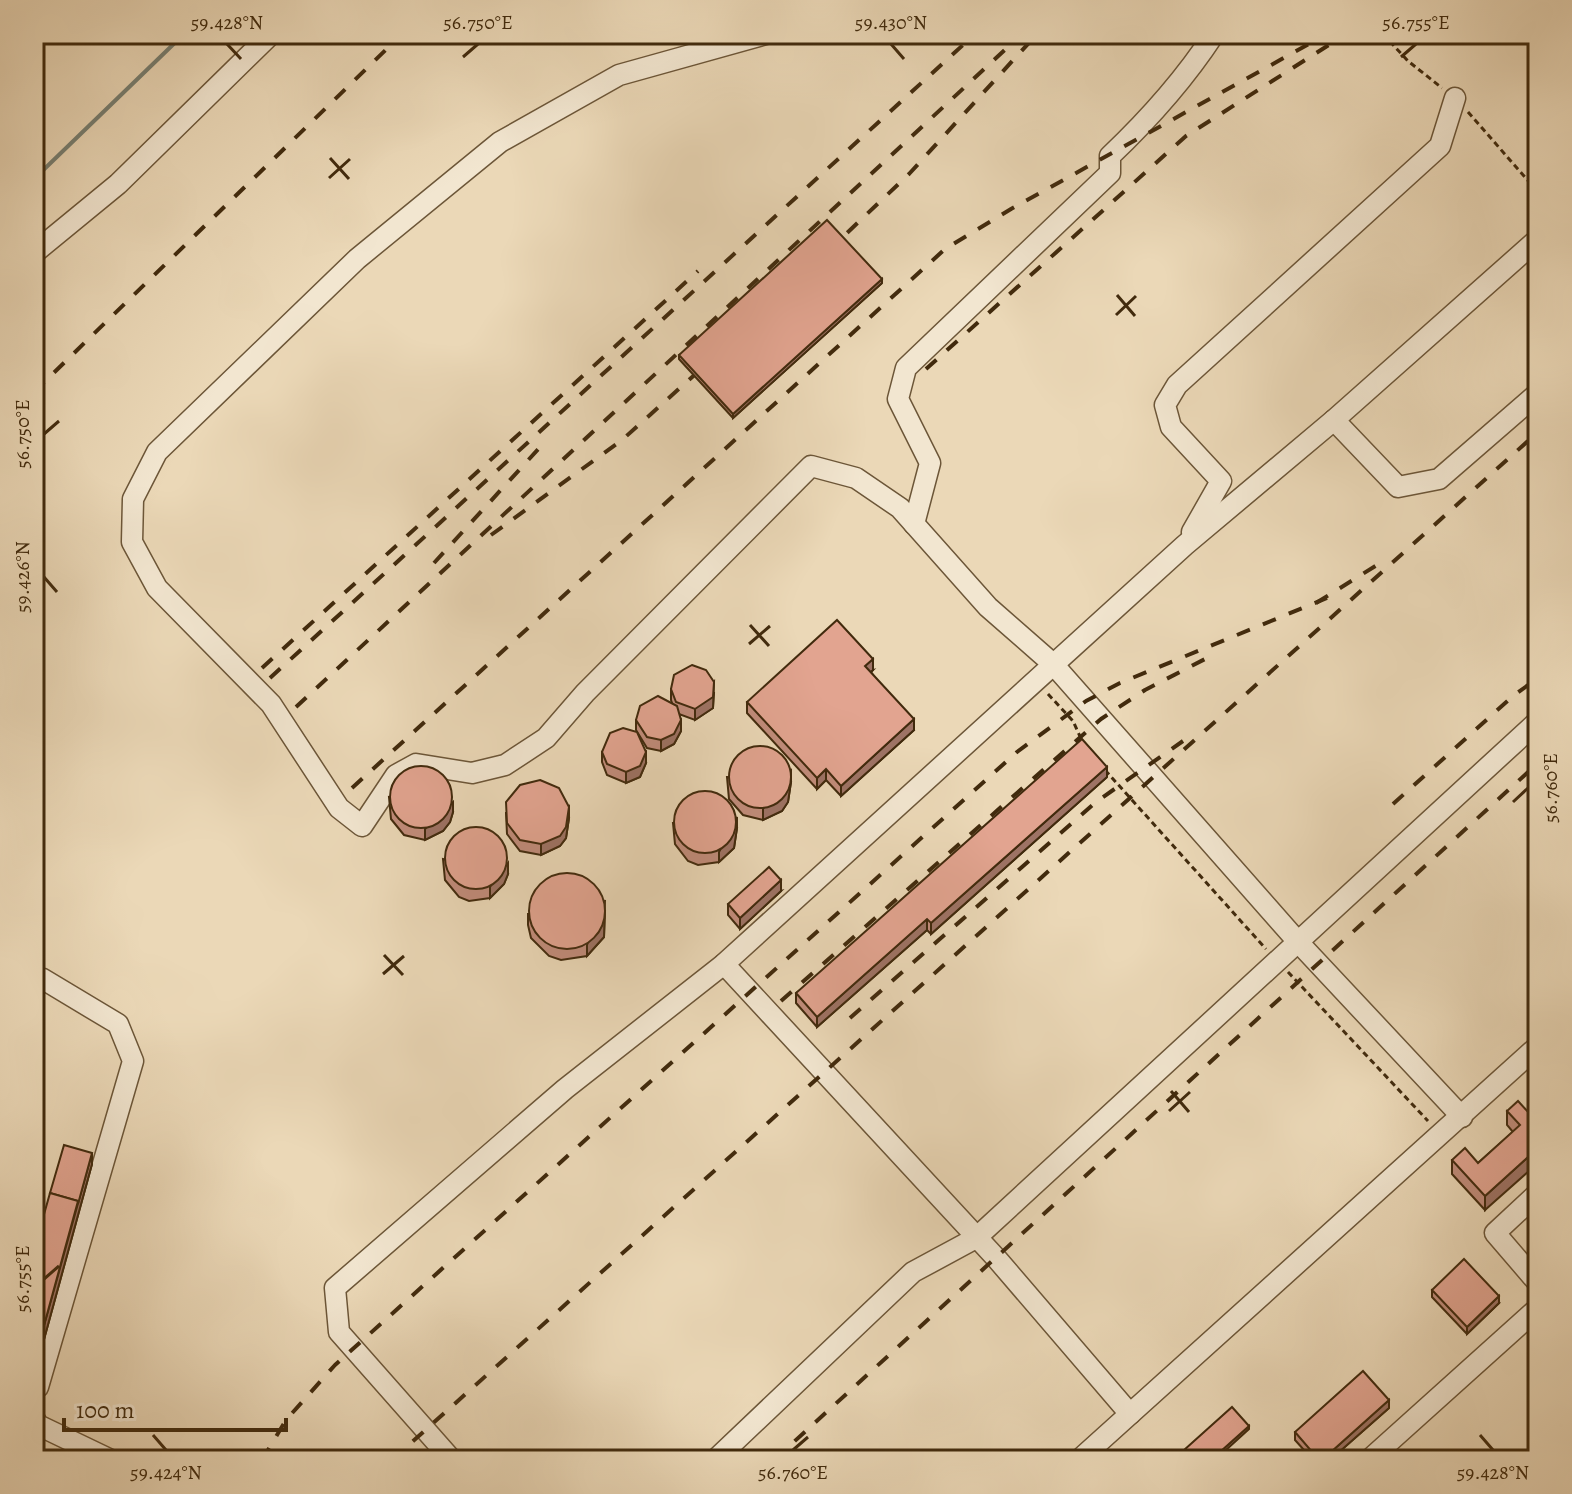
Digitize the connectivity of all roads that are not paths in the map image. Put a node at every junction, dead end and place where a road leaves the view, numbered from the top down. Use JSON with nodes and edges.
{"nodes":[{"id":1,"x":271,"y":34,"type":"edge"},
{"id":2,"x":766,"y":34,"type":"edge"},
{"id":3,"x":1214,"y":34,"type":"edge"},
{"id":4,"x":1455,"y":98,"type":"dead end"},
{"id":5,"x":1538,"y":239,"type":"edge"},
{"id":6,"x":34,"y":253,"type":"edge"},
{"id":7,"x":1538,"y":393,"type":"edge"},
{"id":8,"x":1334,"y":420,"type":"junction"},
{"id":9,"x":914,"y":524,"type":"junction"},
{"id":10,"x":1185,"y":545,"type":"junction"},
{"id":11,"x":1053,"y":664,"type":"junction"},
{"id":12,"x":1538,"y":721,"type":"edge"},
{"id":13,"x":1299,"y":943,"type":"junction"},
{"id":14,"x":724,"y":964,"type":"junction"},
{"id":15,"x":34,"y":978,"type":"edge"},
{"id":16,"x":1538,"y":1046,"type":"edge"},
{"id":17,"x":1462,"y":1117,"type":"junction"},
{"id":18,"x":1538,"y":1193,"type":"edge"},
{"id":19,"x":976,"y":1238,"type":"junction"},
{"id":20,"x":1538,"y":1283,"type":"edge"},
{"id":21,"x":1538,"y":1308,"type":"edge"},
{"id":22,"x":34,"y":1390,"type":"edge"},
{"id":23,"x":1130,"y":1414,"type":"junction"},
{"id":24,"x":34,"y":1418,"type":"edge"},
{"id":25,"x":111,"y":1460,"type":"edge"},
{"id":26,"x":452,"y":1460,"type":"edge"},
{"id":27,"x":715,"y":1460,"type":"edge"},
{"id":28,"x":1079,"y":1460,"type":"edge"},
{"id":29,"x":1369,"y":1460,"type":"edge"}],
"edges":[{"from":1,"to":6,"type":"street"},
{"from":2,"to":9,"type":"street"},
{"from":3,"to":9,"type":"street"},
{"from":4,"to":10,"type":"street"},
{"from":5,"to":8,"type":"street"},
{"from":7,"to":8,"type":"street"},
{"from":8,"to":10,"type":"street"},
{"from":9,"to":11,"type":"street"},
{"from":10,"to":11,"type":"street"},
{"from":11,"to":13,"type":"street"},
{"from":11,"to":14,"type":"street"},
{"from":12,"to":13,"type":"street"},
{"from":13,"to":17,"type":"street"},
{"from":13,"to":19,"type":"street"},
{"from":14,"to":19,"type":"street"},
{"from":14,"to":26,"type":"street"},
{"from":15,"to":22,"type":"street"},
{"from":16,"to":17,"type":"street"},
{"from":17,"to":23,"type":"street"},
{"from":18,"to":20,"type":"street"},
{"from":19,"to":23,"type":"street"},
{"from":19,"to":27,"type":"street"},
{"from":21,"to":29,"type":"street"},
{"from":23,"to":28,"type":"street"},
{"from":24,"to":25,"type":"street"}]}
